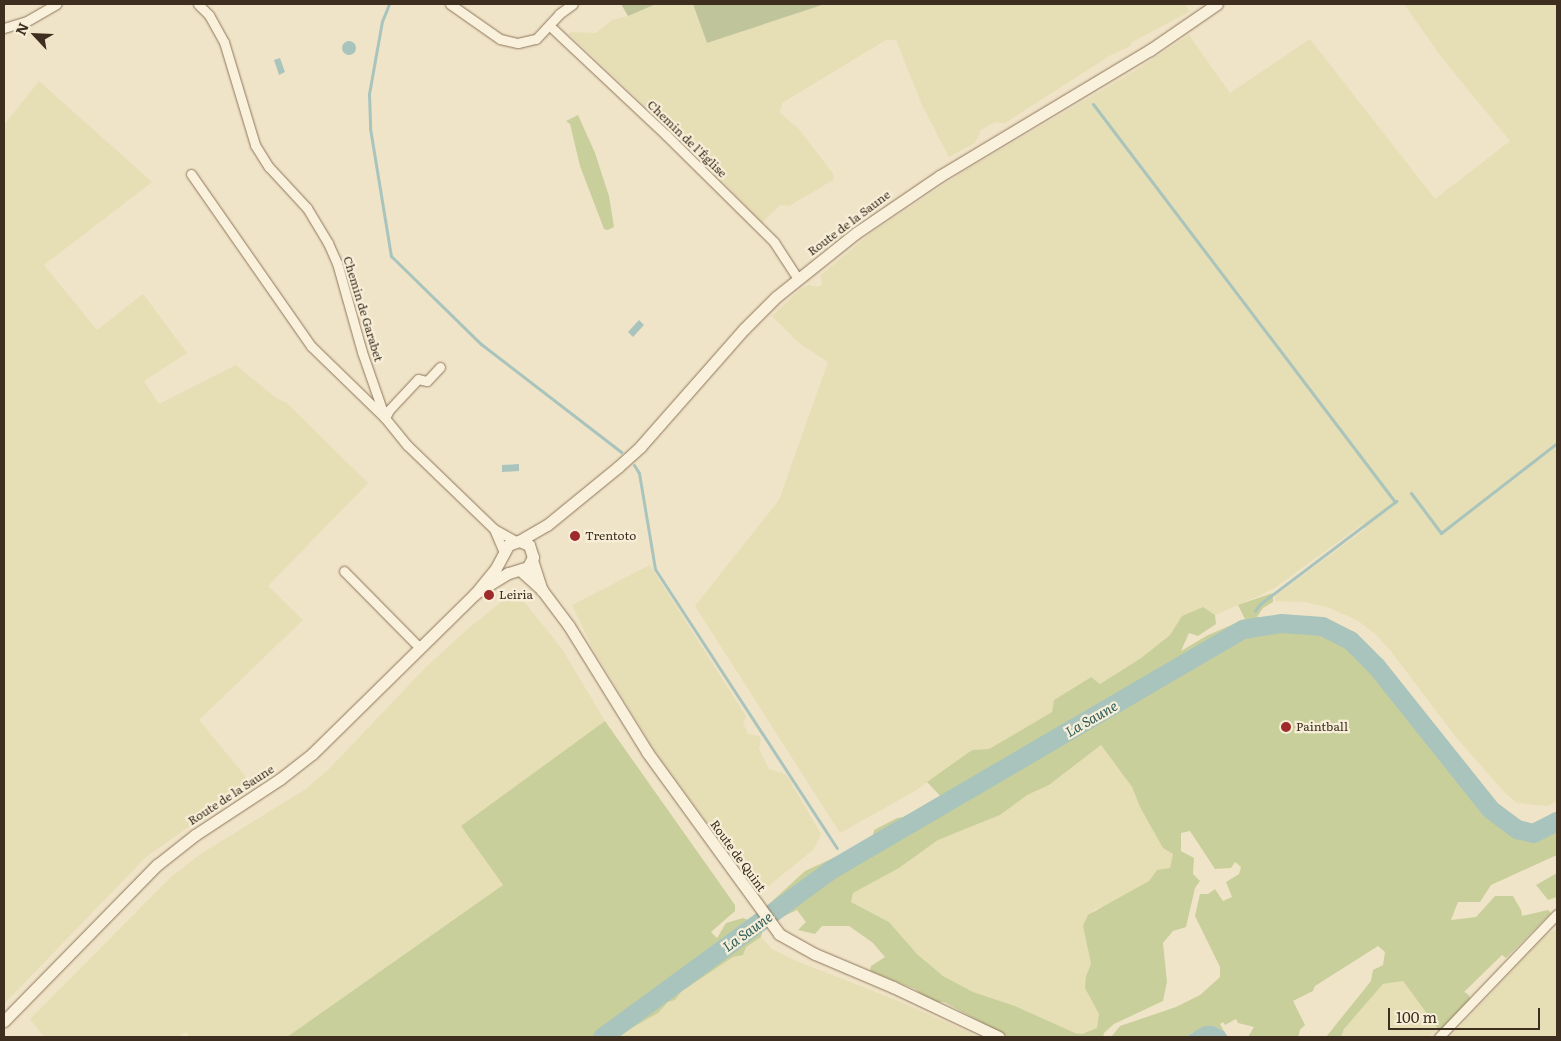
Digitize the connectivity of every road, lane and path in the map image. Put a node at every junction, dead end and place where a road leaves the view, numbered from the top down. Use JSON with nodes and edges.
{"nodes":[{"id":1,"x":56,"y":4,"type":"edge"},
{"id":2,"x":198,"y":4,"type":"edge"},
{"id":3,"x":450,"y":4,"type":"edge"},
{"id":4,"x":573,"y":4,"type":"edge"},
{"id":5,"x":1217,"y":4,"type":"edge"},
{"id":6,"x":550,"y":26,"type":"junction"},
{"id":7,"x":4,"y":28,"type":"edge"},
{"id":8,"x":191,"y":174,"type":"dead end"},
{"id":9,"x":798,"y":278,"type":"junction"},
{"id":10,"x":440,"y":367,"type":"dead end"},
{"id":11,"x":385,"y":418,"type":"junction"},
{"id":12,"x":547,"y":525,"type":"junction"},
{"id":13,"x":494,"y":529,"type":"junction"},
{"id":14,"x":518,"y":541,"type":"junction"},
{"id":15,"x":504,"y":553,"type":"junction"},
{"id":16,"x":533,"y":557,"type":"junction"},
{"id":17,"x":518,"y":570,"type":"junction"},
{"id":18,"x":344,"y":571,"type":"dead end"},
{"id":19,"x":542,"y":590,"type":"junction"},
{"id":20,"x":475,"y":594,"type":"junction"},
{"id":21,"x":419,"y":647,"type":"junction"},
{"id":22,"x":1557,"y":914,"type":"edge"},
{"id":23,"x":4,"y":1021,"type":"edge"},
{"id":24,"x":999,"y":1037,"type":"edge"},
{"id":25,"x":1439,"y":1037,"type":"edge"}],
"edges":[{"from":1,"to":7,"type":"street"},
{"from":2,"to":11,"type":"street","name":"Chemin de Garabet"},
{"from":3,"to":6,"type":"street"},
{"from":4,"to":6,"type":"street"},
{"from":5,"to":9,"type":"street","name":"Route de la Saune"},
{"from":6,"to":9,"type":"street","name":"Chemin de l'Église"},
{"from":8,"to":11,"type":"street","name":"Chemin de Garabet"},
{"from":9,"to":12,"type":"street","name":"Route de la Saune"},
{"from":10,"to":11,"type":"street"},
{"from":11,"to":13,"type":"street","name":"Chemin de Garabet"},
{"from":12,"to":14,"type":"street","name":"Route de la Saune"},
{"from":12,"to":16,"type":"street","name":"Route de la Saune"},
{"from":13,"to":14,"type":"street","name":"Chemin de Garabet"},
{"from":13,"to":15,"type":"street","name":"Chemin de Garabet"},
{"from":14,"to":15,"type":"street"},
{"from":14,"to":16,"type":"street"},
{"from":15,"to":17,"type":"street"},
{"from":15,"to":20,"type":"street","name":"Route de la Saune"},
{"from":16,"to":17,"type":"street"},
{"from":16,"to":19,"type":"street","name":"Route de Quint"},
{"from":17,"to":19,"type":"street","name":"Route de Quint"},
{"from":17,"to":20,"type":"street","name":"Route de la Saune"},
{"from":18,"to":21,"type":"street"},
{"from":19,"to":24,"type":"street","name":"Route de Quint"},
{"from":20,"to":21,"type":"street","name":"Route de la Saune"},
{"from":21,"to":23,"type":"street","name":"Route de la Saune"},
{"from":22,"to":25,"type":"street"}]}
